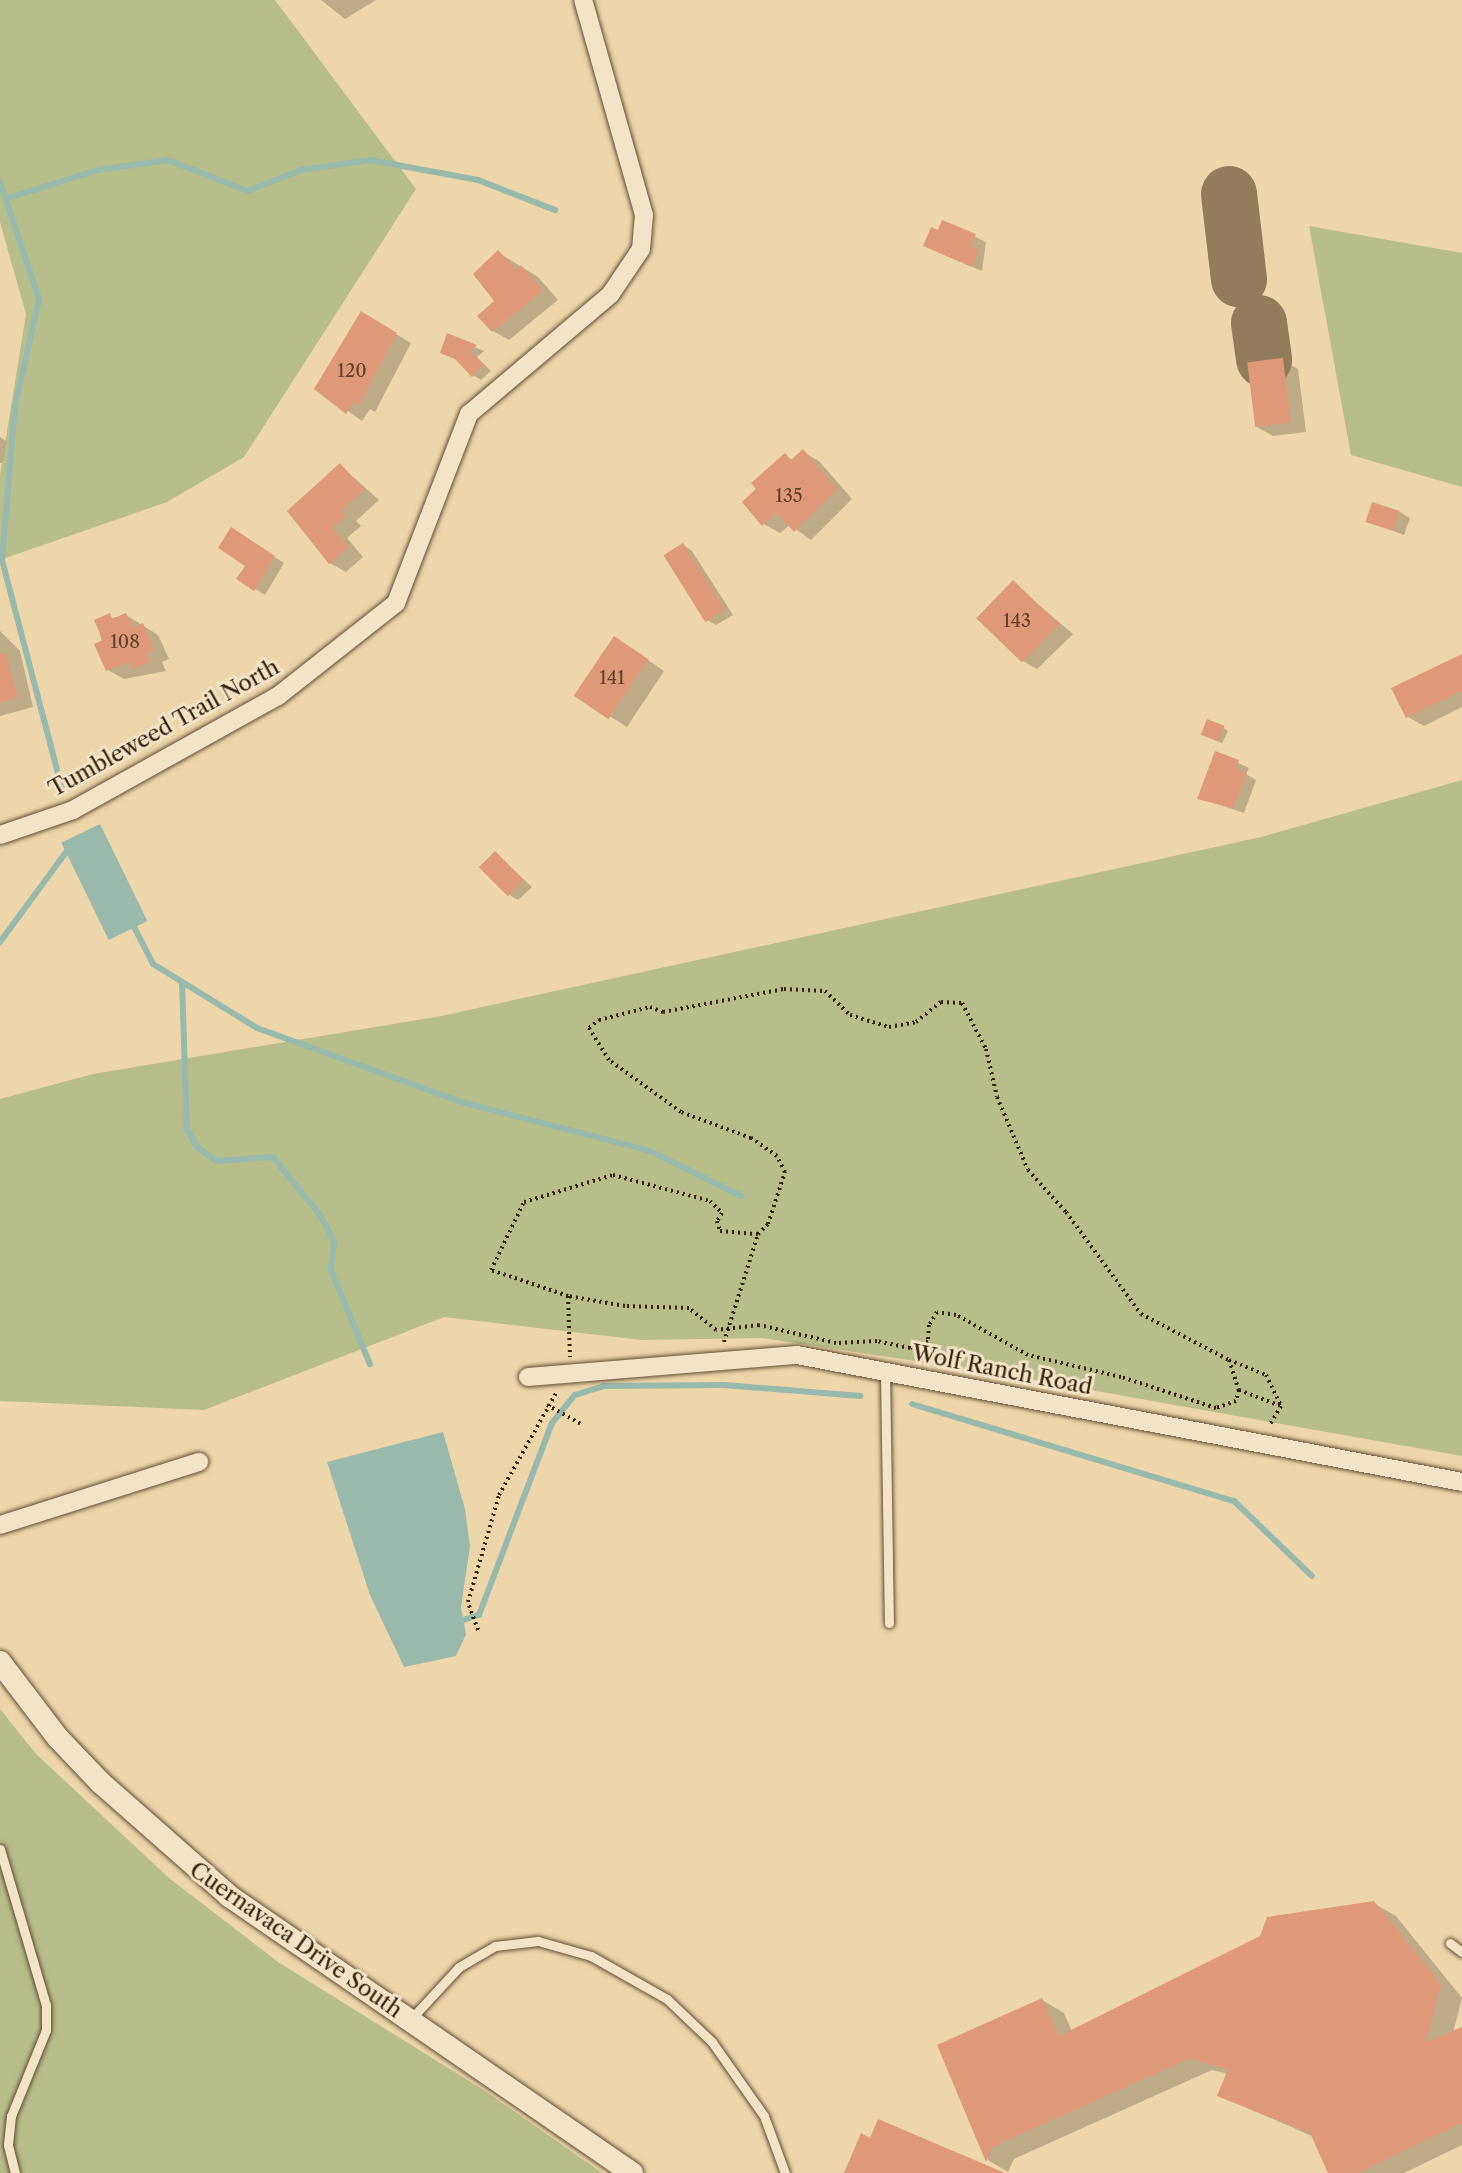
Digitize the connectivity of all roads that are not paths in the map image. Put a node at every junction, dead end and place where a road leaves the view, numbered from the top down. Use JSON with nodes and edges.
{"nodes":[{"id":1,"x":583,"y":0,"type":"edge"},
{"id":2,"x":0,"y":835,"type":"edge"},
{"id":3,"x":885,"y":1372,"type":"junction"},
{"id":4,"x":528,"y":1377,"type":"dead end"},
{"id":5,"x":199,"y":1462,"type":"dead end"},
{"id":6,"x":1462,"y":1482,"type":"edge"},
{"id":7,"x":0,"y":1525,"type":"edge"},
{"id":8,"x":889,"y":1623,"type":"dead end"},
{"id":9,"x":0,"y":1662,"type":"edge"},
{"id":10,"x":0,"y":1849,"type":"edge"},
{"id":11,"x":1450,"y":1943,"type":"dead end"},
{"id":12,"x":1462,"y":1952,"type":"edge"},
{"id":13,"x":410,"y":2020,"type":"junction"},
{"id":14,"x":15,"y":2173,"type":"edge"},
{"id":15,"x":632,"y":2173,"type":"edge"},
{"id":16,"x":785,"y":2173,"type":"edge"}],
"edges":[{"from":1,"to":2,"type":"street","name":"Tumbleweed Trail North"},
{"from":3,"to":4,"type":"street","name":"Wolf Ranch Road"},
{"from":3,"to":6,"type":"street","name":"Wolf Ranch Road"},
{"from":3,"to":8,"type":"lane"},
{"from":5,"to":7,"type":"street"},
{"from":9,"to":13,"type":"street","name":"Cuernavaca Drive South"},
{"from":10,"to":14,"type":"lane"},
{"from":11,"to":12,"type":"lane"},
{"from":13,"to":15,"type":"street","name":"Cuernavaca Drive South"},
{"from":13,"to":16,"type":"lane"}]}
